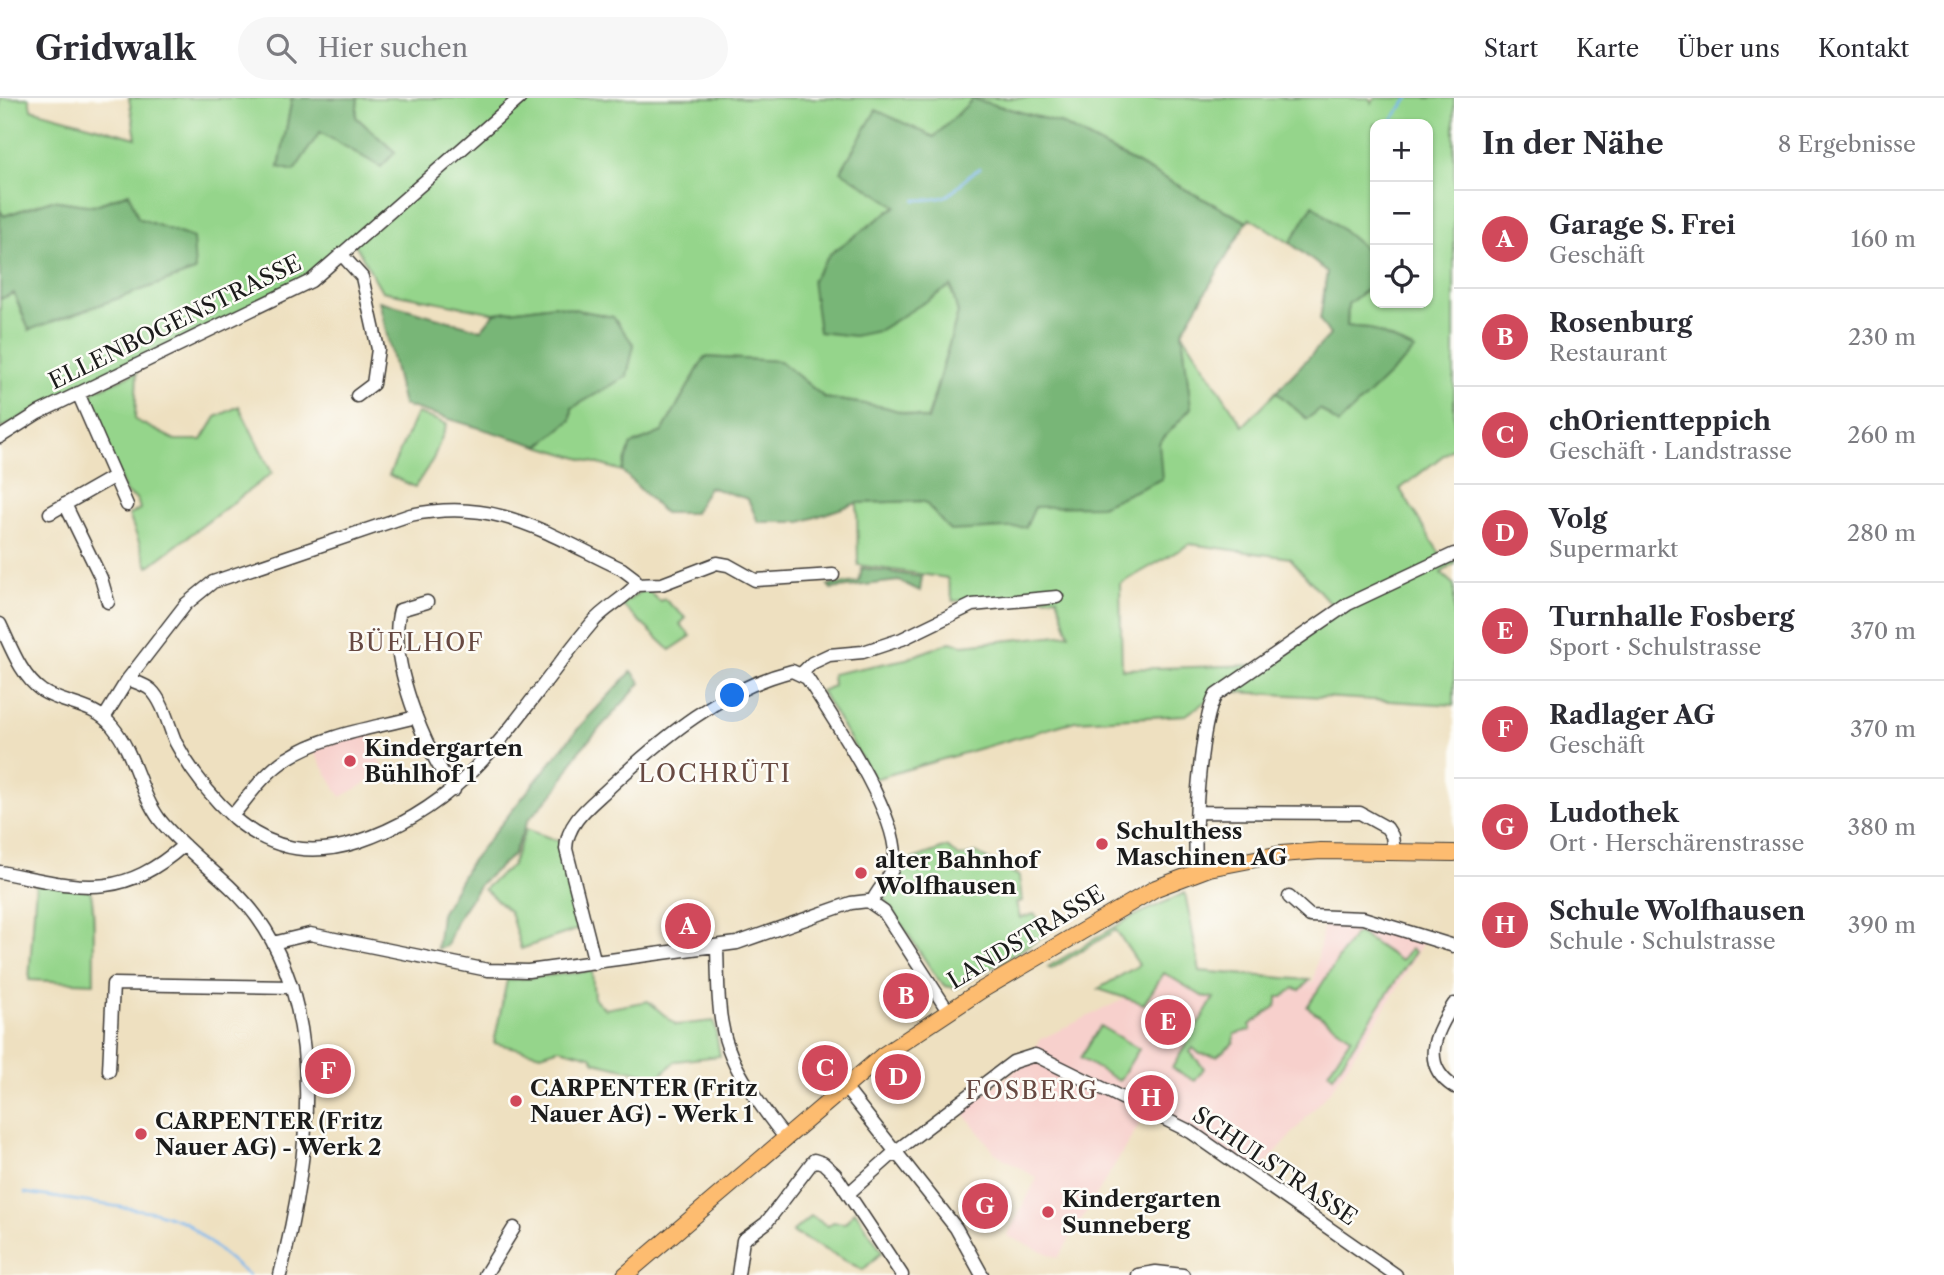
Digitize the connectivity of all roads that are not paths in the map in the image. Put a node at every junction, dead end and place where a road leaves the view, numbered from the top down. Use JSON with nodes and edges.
{"nodes":[{"id":1,"x":520,"y":98,"type":"edge"},
{"id":2,"x":342,"y":255,"type":"junction"},
{"id":3,"x":78,"y":393,"type":"junction"},
{"id":4,"x":357,"y":396,"type":"dead end"},
{"id":5,"x":0,"y":437,"type":"edge"},
{"id":6,"x":113,"y":477,"type":"junction"},
{"id":7,"x":65,"y":504,"type":"junction"},
{"id":8,"x":127,"y":505,"type":"dead end"},
{"id":9,"x":50,"y":513,"type":"dead end"},
{"id":10,"x":1454,"y":554,"type":"edge"},
{"id":11,"x":833,"y":575,"type":"dead end"},
{"id":12,"x":636,"y":585,"type":"junction"},
{"id":13,"x":1057,"y":597,"type":"dead end"},
{"id":14,"x":108,"y":602,"type":"dead end"},
{"id":15,"x":427,"y":603,"type":"dead end"},
{"id":16,"x":0,"y":624,"type":"edge"},
{"id":17,"x":802,"y":674,"type":"junction"},
{"id":18,"x":128,"y":679,"type":"junction"},
{"id":19,"x":416,"y":717,"type":"junction"},
{"id":20,"x":104,"y":718,"type":"junction"},
{"id":21,"x":454,"y":790,"type":"junction"},
{"id":22,"x":1198,"y":811,"type":"junction"},
{"id":23,"x":232,"y":816,"type":"junction"},
{"id":24,"x":184,"y":845,"type":"junction"},
{"id":25,"x":1394,"y":851,"type":"junction"},
{"id":26,"x":1454,"y":853,"type":"edge"},
{"id":27,"x":0,"y":872,"type":"edge"},
{"id":28,"x":1197,"y":872,"type":"junction"},
{"id":29,"x":1289,"y":897,"type":"dead end"},
{"id":30,"x":872,"y":902,"type":"junction"},
{"id":31,"x":273,"y":943,"type":"junction"},
{"id":32,"x":1454,"y":946,"type":"edge"},
{"id":33,"x":717,"y":947,"type":"junction"},
{"id":34,"x":595,"y":962,"type":"junction"},
{"id":35,"x":292,"y":987,"type":"junction"},
{"id":36,"x":1454,"y":1004,"type":"edge"},
{"id":37,"x":948,"y":1011,"type":"junction"},
{"id":38,"x":109,"y":1071,"type":"dead end"},
{"id":39,"x":1454,"y":1087,"type":"edge"},
{"id":40,"x":846,"y":1089,"type":"junction"},
{"id":41,"x":785,"y":1137,"type":"junction"},
{"id":42,"x":896,"y":1152,"type":"junction"},
{"id":43,"x":849,"y":1194,"type":"junction"},
{"id":44,"x":514,"y":1228,"type":"dead end"},
{"id":45,"x":280,"y":1275,"type":"edge"},
{"id":46,"x":485,"y":1275,"type":"edge"},
{"id":47,"x":625,"y":1275,"type":"edge"},
{"id":48,"x":738,"y":1275,"type":"edge"},
{"id":49,"x":902,"y":1275,"type":"edge"},
{"id":50,"x":982,"y":1275,"type":"edge"},
{"id":51,"x":1138,"y":1275,"type":"edge"},
{"id":52,"x":1183,"y":1275,"type":"edge"},
{"id":53,"x":1396,"y":1275,"type":"edge"}],
"edges":[{"from":1,"to":2,"type":"street","name":"ELLENBOGENSTRASSE"},
{"from":2,"to":3,"type":"street","name":"ELLENBOGENSTRASSE"},
{"from":2,"to":4,"type":"street"},
{"from":3,"to":5,"type":"street","name":"ELLENBOGENSTRASSE"},
{"from":3,"to":6,"type":"street"},
{"from":6,"to":7,"type":"street"},
{"from":6,"to":8,"type":"street"},
{"from":7,"to":9,"type":"street"},
{"from":7,"to":14,"type":"street"},
{"from":10,"to":22,"type":"street"},
{"from":11,"to":12,"type":"street"},
{"from":12,"to":18,"type":"street"},
{"from":12,"to":21,"type":"street"},
{"from":13,"to":17,"type":"street"},
{"from":15,"to":19,"type":"street"},
{"from":16,"to":20,"type":"street"},
{"from":17,"to":30,"type":"street"},
{"from":17,"to":34,"type":"street"},
{"from":18,"to":20,"type":"street"},
{"from":18,"to":23,"type":"street"},
{"from":19,"to":21,"type":"street"},
{"from":19,"to":23,"type":"street"},
{"from":20,"to":24,"type":"street"},
{"from":21,"to":23,"type":"street"},
{"from":22,"to":25,"type":"street"},
{"from":22,"to":28,"type":"street"},
{"from":24,"to":27,"type":"street"},
{"from":24,"to":31,"type":"street"},
{"from":25,"to":26,"type":"main road","name":"LANDSTRASSE"},
{"from":25,"to":28,"type":"main road","name":"LANDSTRASSE"},
{"from":28,"to":37,"type":"main road","name":"LANDSTRASSE"},
{"from":29,"to":32,"type":"street"},
{"from":30,"to":33,"type":"street"},
{"from":30,"to":37,"type":"street"},
{"from":31,"to":34,"type":"street"},
{"from":31,"to":35,"type":"street"},
{"from":33,"to":34,"type":"street"},
{"from":33,"to":41,"type":"street"},
{"from":35,"to":38,"type":"street"},
{"from":35,"to":45,"type":"street"},
{"from":36,"to":39,"type":"street"},
{"from":37,"to":40,"type":"main road","name":"LANDSTRASSE"},
{"from":40,"to":41,"type":"main road","name":"LANDSTRASSE"},
{"from":40,"to":42,"type":"street"},
{"from":41,"to":47,"type":"main road","name":"LANDSTRASSE"},
{"from":42,"to":43,"type":"street","name":"SCHULSTRASSE"},
{"from":42,"to":50,"type":"street"},
{"from":42,"to":53,"type":"street","name":"SCHULSTRASSE"},
{"from":43,"to":48,"type":"street"},
{"from":43,"to":49,"type":"street"},
{"from":44,"to":46,"type":"street"},
{"from":51,"to":52,"type":"street"}]}
